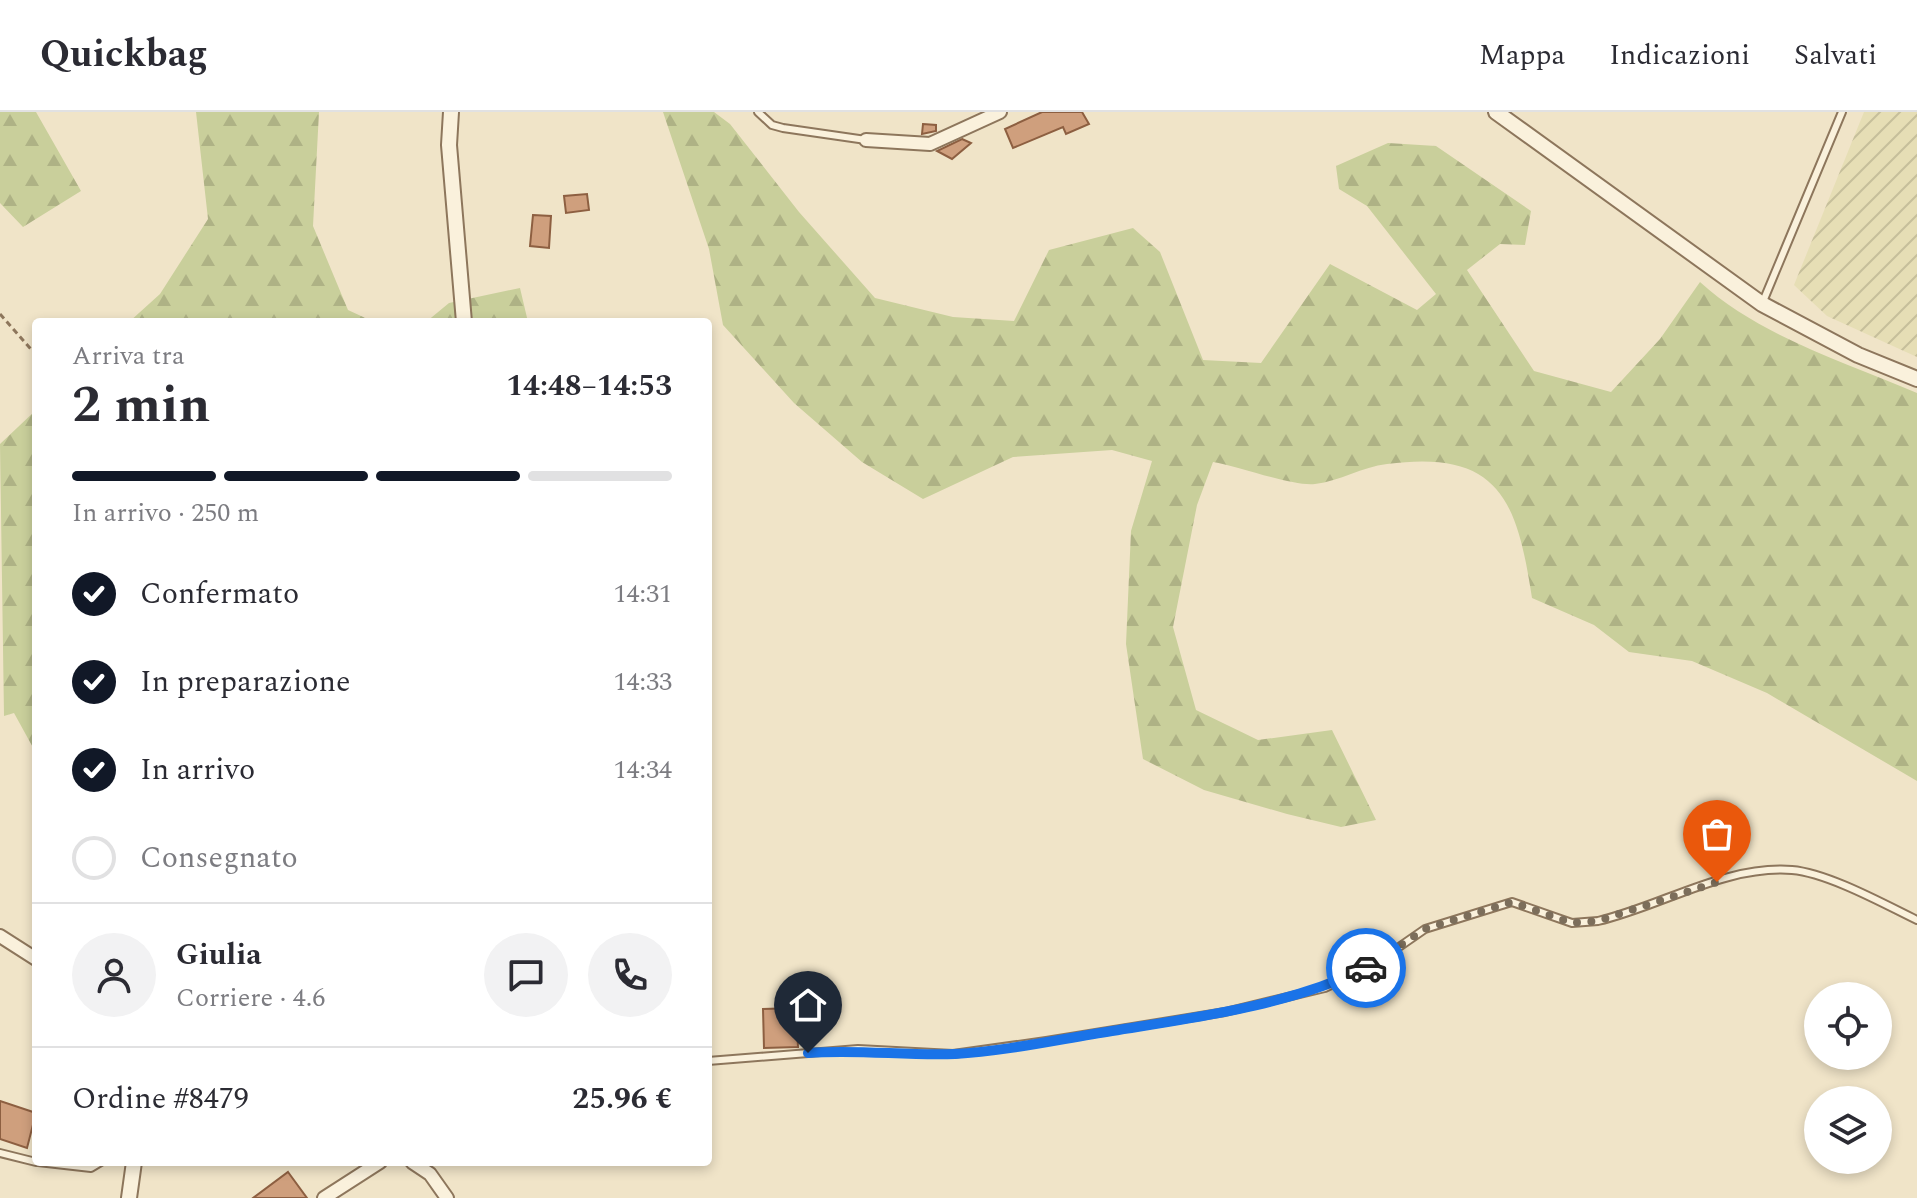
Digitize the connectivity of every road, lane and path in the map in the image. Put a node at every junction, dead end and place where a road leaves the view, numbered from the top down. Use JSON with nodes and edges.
{"nodes":[{"id":1,"x":451,"y":112,"type":"edge"},
{"id":2,"x":758,"y":112,"type":"edge"},
{"id":3,"x":1000,"y":112,"type":"edge"},
{"id":4,"x":1496,"y":112,"type":"edge"},
{"id":5,"x":1842,"y":112,"type":"edge"},
{"id":6,"x":866,"y":140,"type":"joint"},
{"id":7,"x":1762,"y":304,"type":"junction"},
{"id":8,"x":0,"y":314,"type":"edge"},
{"id":9,"x":464,"y":318,"type":"edge"},
{"id":10,"x":32,"y":350,"type":"edge"},
{"id":11,"x":1917,"y":379,"type":"edge"},
{"id":12,"x":1917,"y":920,"type":"edge"},
{"id":13,"x":0,"y":936,"type":"edge"},
{"id":14,"x":32,"y":956,"type":"edge"},
{"id":15,"x":712,"y":1061,"type":"edge"},
{"id":16,"x":0,"y":1153,"type":"edge"},
{"id":17,"x":32,"y":1161,"type":"edge"},
{"id":18,"x":73,"y":1166,"type":"edge"},
{"id":19,"x":94,"y":1166,"type":"edge"},
{"id":20,"x":133,"y":1166,"type":"edge"},
{"id":21,"x":372,"y":1166,"type":"edge"},
{"id":22,"x":418,"y":1166,"type":"edge"},
{"id":23,"x":129,"y":1198,"type":"edge"},
{"id":24,"x":324,"y":1198,"type":"edge"},
{"id":25,"x":447,"y":1198,"type":"edge"}],
"edges":[{"from":1,"to":9,"type":"street"},
{"from":2,"to":6,"type":"lane"},
{"from":3,"to":6,"type":"street"},
{"from":4,"to":7,"type":"street"},
{"from":5,"to":7,"type":"lane"},
{"from":7,"to":11,"type":"street"},
{"from":8,"to":10,"type":"path"},
{"from":12,"to":15,"type":"lane"},
{"from":13,"to":14,"type":"street"},
{"from":16,"to":17,"type":"lane"},
{"from":18,"to":19,"type":"lane"},
{"from":20,"to":23,"type":"street"},
{"from":21,"to":24,"type":"street"},
{"from":22,"to":25,"type":"street"}]}
